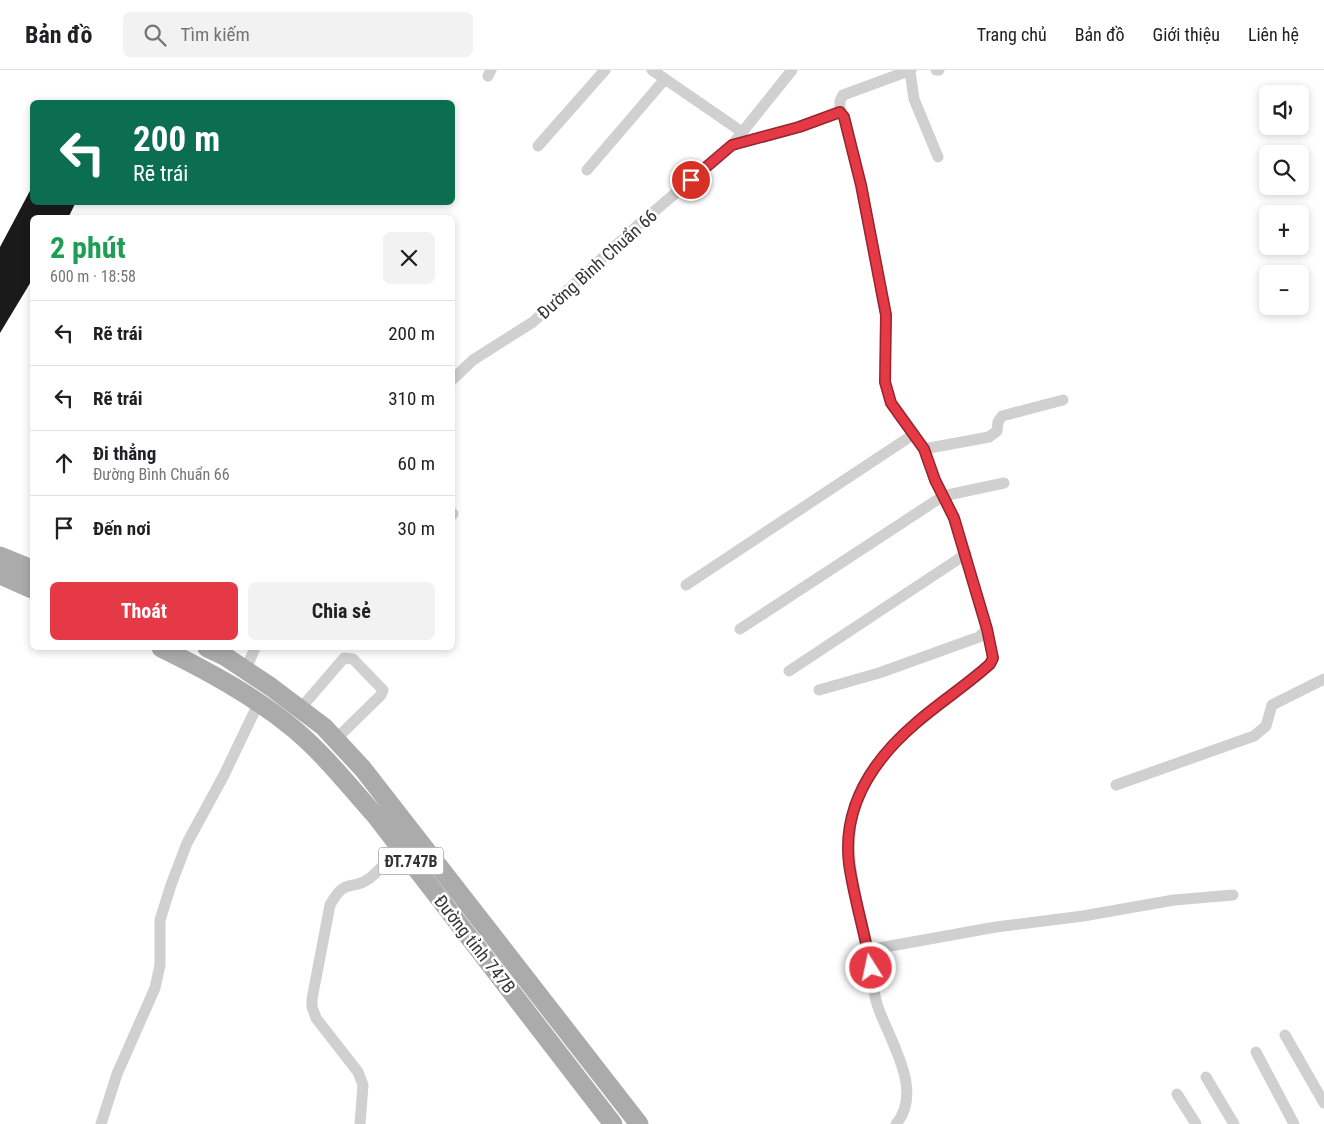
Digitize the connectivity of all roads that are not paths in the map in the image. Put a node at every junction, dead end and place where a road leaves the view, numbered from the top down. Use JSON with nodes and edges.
{"nodes":[{"id":1,"x":605,"y":70,"type":"edge"},
{"id":2,"x":652,"y":70,"type":"edge"},
{"id":3,"x":911,"y":70,"type":"edge"},
{"id":4,"x":791,"y":71,"type":"edge"},
{"id":5,"x":665,"y":79,"type":"junction"},
{"id":6,"x":840,"y":112,"type":"junction"},
{"id":7,"x":742,"y":132,"type":"junction"},
{"id":8,"x":732,"y":145,"type":"junction"},
{"id":9,"x":538,"y":146,"type":"dead end"},
{"id":10,"x":938,"y":157,"type":"dead end"},
{"id":11,"x":588,"y":170,"type":"dead end"},
{"id":12,"x":455,"y":377,"type":"edge"},
{"id":13,"x":1063,"y":400,"type":"dead end"},
{"id":14,"x":914,"y":434,"type":"junction"},
{"id":15,"x":924,"y":449,"type":"junction"},
{"id":16,"x":1004,"y":483,"type":"dead end"},
{"id":17,"x":943,"y":496,"type":"junction"},
{"id":18,"x":966,"y":554,"type":"junction"},
{"id":19,"x":0,"y":556,"type":"edge"},
{"id":20,"x":30,"y":567,"type":"edge"},
{"id":21,"x":0,"y":575,"type":"edge"},
{"id":22,"x":686,"y":584,"type":"dead end"},
{"id":23,"x":30,"y":588,"type":"edge"},
{"id":24,"x":740,"y":629,"type":"dead end"},
{"id":25,"x":987,"y":629,"type":"junction"},
{"id":26,"x":166,"y":650,"type":"edge"},
{"id":27,"x":211,"y":650,"type":"edge"},
{"id":28,"x":255,"y":650,"type":"edge"},
{"id":29,"x":246,"y":669,"type":"junction"},
{"id":30,"x":789,"y":671,"type":"dead end"},
{"id":31,"x":1324,"y":680,"type":"edge"},
{"id":32,"x":819,"y":690,"type":"dead end"},
{"id":33,"x":259,"y":702,"type":"junction"},
{"id":34,"x":300,"y":709,"type":"junction"},
{"id":35,"x":335,"y":740,"type":"junction"},
{"id":36,"x":1116,"y":785,"type":"dead end"},
{"id":37,"x":400,"y":847,"type":"junction"},
{"id":38,"x":1233,"y":895,"type":"dead end"},
{"id":39,"x":868,"y":950,"type":"junction"},
{"id":40,"x":554,"y":1015,"type":"junction"},
{"id":41,"x":539,"y":1026,"type":"junction"},
{"id":42,"x":1285,"y":1035,"type":"dead end"},
{"id":43,"x":1256,"y":1052,"type":"dead end"},
{"id":44,"x":1206,"y":1077,"type":"dead end"},
{"id":45,"x":1177,"y":1094,"type":"dead end"},
{"id":46,"x":1324,"y":1102,"type":"edge"},
{"id":47,"x":101,"y":1124,"type":"edge"},
{"id":48,"x":360,"y":1124,"type":"edge"},
{"id":49,"x":613,"y":1124,"type":"edge"},
{"id":50,"x":639,"y":1124,"type":"edge"},
{"id":51,"x":896,"y":1124,"type":"edge"},
{"id":52,"x":1196,"y":1124,"type":"edge"},
{"id":53,"x":1234,"y":1124,"type":"edge"},
{"id":54,"x":1294,"y":1124,"type":"edge"}],
"edges":[{"from":1,"to":9,"type":"street"},
{"from":2,"to":5,"type":"street"},
{"from":3,"to":6,"type":"street"},
{"from":3,"to":10,"type":"street"},
{"from":4,"to":7,"type":"street","name":"Đường Bình Chuẩn 66"},
{"from":5,"to":7,"type":"street"},
{"from":5,"to":11,"type":"street"},
{"from":6,"to":8,"type":"street"},
{"from":6,"to":14,"type":"street"},
{"from":7,"to":8,"type":"street","name":"Đường Bình Chuẩn 66"},
{"from":8,"to":12,"type":"street","name":"Đường Bình Chuẩn 66"},
{"from":13,"to":15,"type":"street"},
{"from":14,"to":15,"type":"street"},
{"from":14,"to":22,"type":"street"},
{"from":15,"to":17,"type":"street"},
{"from":16,"to":17,"type":"street"},
{"from":17,"to":18,"type":"street"},
{"from":17,"to":24,"type":"street"},
{"from":18,"to":25,"type":"street"},
{"from":18,"to":30,"type":"street"},
{"from":19,"to":20,"type":"main road"},
{"from":21,"to":23,"type":"main road"},
{"from":25,"to":32,"type":"street"},
{"from":25,"to":39,"type":"street"},
{"from":26,"to":33,"type":"main road","name":"Đường tỉnh 747B","number":"ĐT.747B"},
{"from":27,"to":29,"type":"main road","name":"Đường tỉnh 747B","number":"ĐT.747B"},
{"from":28,"to":29,"type":"street"},
{"from":29,"to":34,"type":"main road","name":"Đường tỉnh 747B","number":"ĐT.747B"},
{"from":31,"to":36,"type":"street"},
{"from":33,"to":37,"type":"main road","name":"Đường tỉnh 747B","number":"ĐT.747B"},
{"from":33,"to":47,"type":"street"},
{"from":34,"to":35,"type":"main road","name":"Đường tỉnh 747B","number":"ĐT.747B"},
{"from":34,"to":35,"type":"street"},
{"from":35,"to":40,"type":"main road","name":"Đường tỉnh 747B","number":"ĐT.747B"},
{"from":37,"to":41,"type":"main road","name":"Đường tỉnh 747B","number":"ĐT.747B"},
{"from":37,"to":48,"type":"street"},
{"from":38,"to":39,"type":"street"},
{"from":39,"to":51,"type":"street"},
{"from":40,"to":41,"type":"main road"},
{"from":40,"to":50,"type":"main road","name":"Đường tỉnh 747B","number":"ĐT.747B"},
{"from":41,"to":49,"type":"main road","name":"Đường tỉnh 747B","number":"ĐT.747B"},
{"from":42,"to":46,"type":"street"},
{"from":43,"to":54,"type":"street"},
{"from":44,"to":53,"type":"street"},
{"from":45,"to":52,"type":"street"}]}
